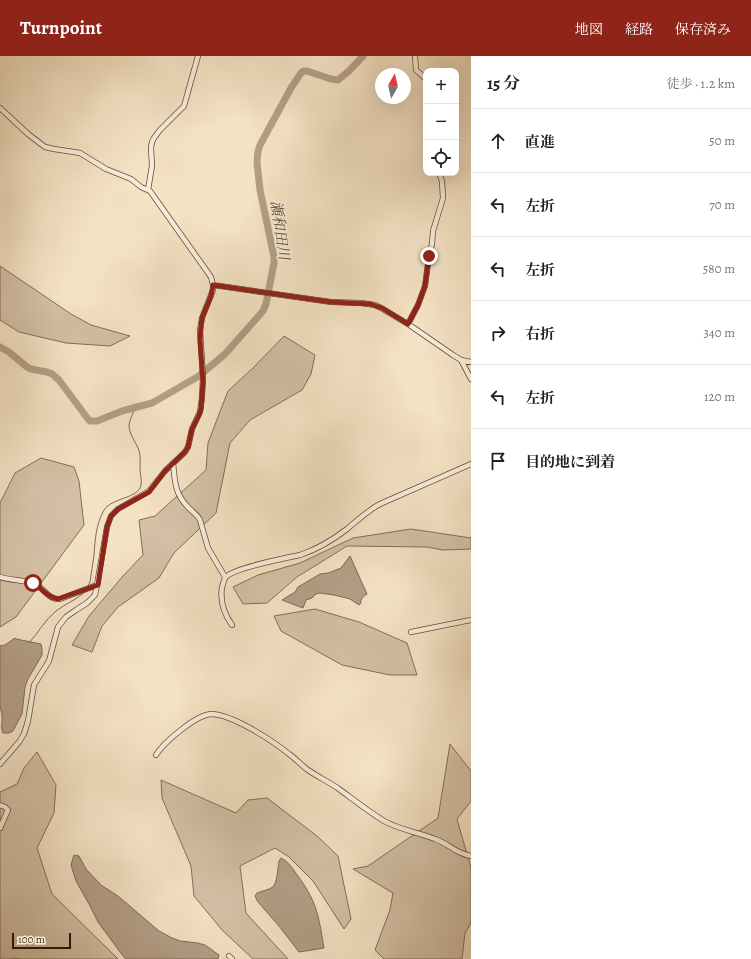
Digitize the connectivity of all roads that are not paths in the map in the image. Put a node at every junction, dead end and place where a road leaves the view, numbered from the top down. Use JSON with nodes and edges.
{"nodes":[{"id":1,"x":198,"y":56,"type":"edge"},
{"id":2,"x":415,"y":56,"type":"edge"},
{"id":3,"x":423,"y":76,"type":"edge"},
{"id":4,"x":0,"y":108,"type":"edge"},
{"id":5,"x":440,"y":176,"type":"edge"},
{"id":6,"x":148,"y":190,"type":"junction"},
{"id":7,"x":213,"y":285,"type":"junction"},
{"id":8,"x":408,"y":324,"type":"junction"},
{"id":9,"x":461,"y":360,"type":"junction"},
{"id":10,"x":471,"y":362,"type":"edge"},
{"id":11,"x":471,"y":379,"type":"edge"},
{"id":12,"x":173,"y":463,"type":"junction"},
{"id":13,"x":471,"y":464,"type":"edge"},
{"id":14,"x":0,"y":577,"type":"edge"},
{"id":15,"x":225,"y":577,"type":"junction"},
{"id":16,"x":98,"y":585,"type":"junction"},
{"id":17,"x":471,"y":620,"type":"edge"},
{"id":18,"x":232,"y":625,"type":"dead end"},
{"id":19,"x":412,"y":632,"type":"dead end"},
{"id":20,"x":156,"y":755,"type":"dead end"},
{"id":21,"x":0,"y":764,"type":"edge"},
{"id":22,"x":0,"y":805,"type":"edge"},
{"id":23,"x":0,"y":828,"type":"edge"},
{"id":24,"x":471,"y":856,"type":"edge"}],
"edges":[{"from":1,"to":6,"type":"street"},
{"from":2,"to":3,"type":"street"},
{"from":4,"to":6,"type":"street"},
{"from":5,"to":8,"type":"street"},
{"from":6,"to":7,"type":"street"},
{"from":7,"to":8,"type":"street"},
{"from":7,"to":12,"type":"street"},
{"from":8,"to":9,"type":"street"},
{"from":9,"to":10,"type":"street"},
{"from":9,"to":11,"type":"street"},
{"from":12,"to":15,"type":"street"},
{"from":12,"to":16,"type":"street"},
{"from":13,"to":15,"type":"street"},
{"from":14,"to":16,"type":"street"},
{"from":15,"to":18,"type":"street"},
{"from":16,"to":21,"type":"street"},
{"from":17,"to":19,"type":"street"},
{"from":20,"to":24,"type":"street"},
{"from":22,"to":23,"type":"street"}]}
